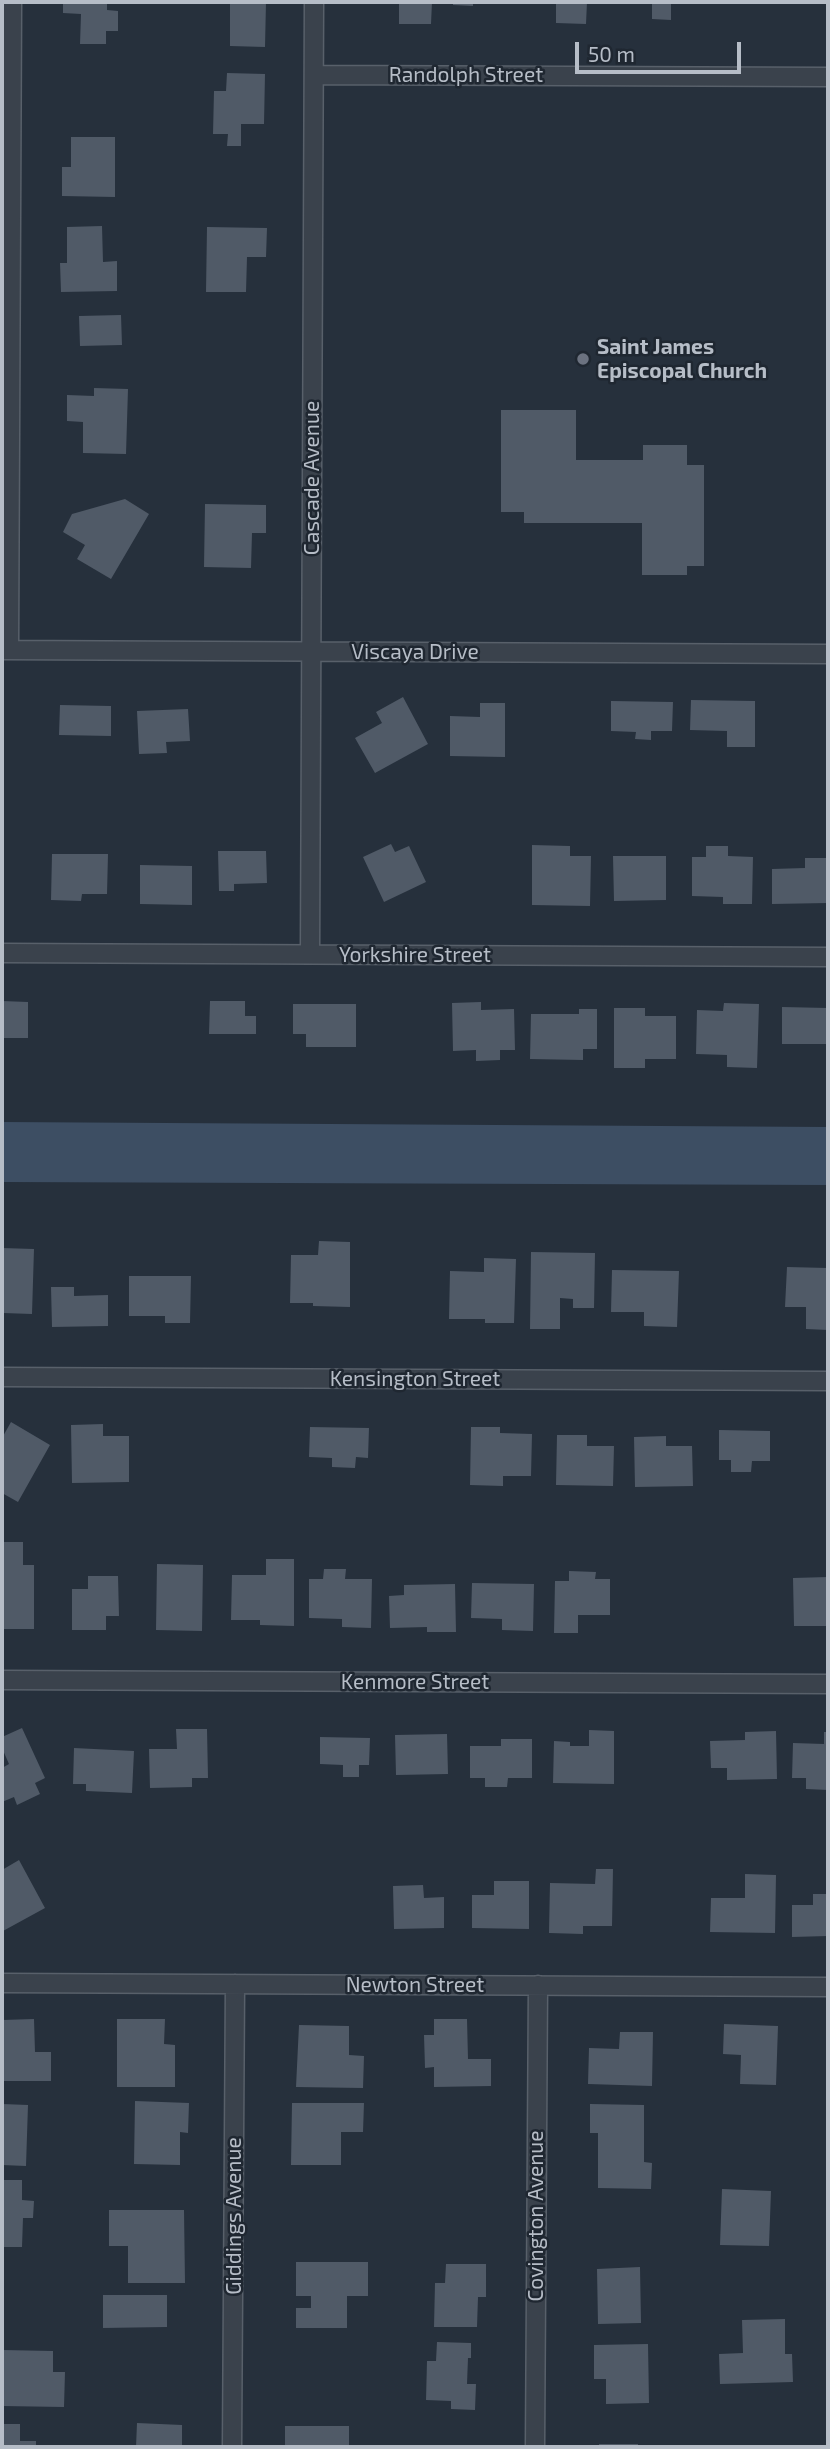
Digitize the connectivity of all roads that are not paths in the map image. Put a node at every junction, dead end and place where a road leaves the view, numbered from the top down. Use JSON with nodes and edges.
{"nodes":[{"id":1,"x":12,"y":2,"type":"edge"},
{"id":2,"x":314,"y":2,"type":"edge"},
{"id":3,"x":314,"y":75,"type":"junction"},
{"id":4,"x":828,"y":77,"type":"edge"},
{"id":5,"x":5,"y":650,"type":"edge"},
{"id":6,"x":312,"y":651,"type":"junction"},
{"id":7,"x":828,"y":653,"type":"edge"},
{"id":8,"x":2,"y":953,"type":"edge"},
{"id":9,"x":310,"y":954,"type":"junction"},
{"id":10,"x":828,"y":957,"type":"edge"},
{"id":11,"x":2,"y":1377,"type":"edge"},
{"id":12,"x":828,"y":1381,"type":"edge"},
{"id":13,"x":2,"y":1680,"type":"edge"},
{"id":14,"x":828,"y":1684,"type":"edge"},
{"id":15,"x":2,"y":1983,"type":"edge"},
{"id":16,"x":235,"y":1984,"type":"junction"},
{"id":17,"x":538,"y":1985,"type":"junction"},
{"id":18,"x":828,"y":1987,"type":"edge"},
{"id":19,"x":232,"y":2447,"type":"edge"},
{"id":20,"x":536,"y":2447,"type":"edge"}],
"edges":[{"from":1,"to":5,"type":"street"},
{"from":2,"to":3,"type":"street","name":"Cascade Avenue"},
{"from":3,"to":4,"type":"street","name":"Randolph Street"},
{"from":3,"to":6,"type":"street","name":"Cascade Avenue"},
{"from":5,"to":6,"type":"street","name":"Viscaya Drive"},
{"from":6,"to":7,"type":"street","name":"Viscaya Drive"},
{"from":6,"to":9,"type":"street","name":"Cascade Avenue"},
{"from":8,"to":9,"type":"street","name":"Yorkshire Street"},
{"from":9,"to":10,"type":"street","name":"Yorkshire Street"},
{"from":11,"to":12,"type":"street","name":"Kensington Street"},
{"from":13,"to":14,"type":"street","name":"Kenmore Street"},
{"from":15,"to":16,"type":"street","name":"Newton Street"},
{"from":16,"to":17,"type":"street","name":"Newton Street"},
{"from":16,"to":19,"type":"street","name":"Giddings Avenue"},
{"from":17,"to":18,"type":"street","name":"Newton Street"},
{"from":17,"to":20,"type":"street","name":"Covington Avenue"}]}
